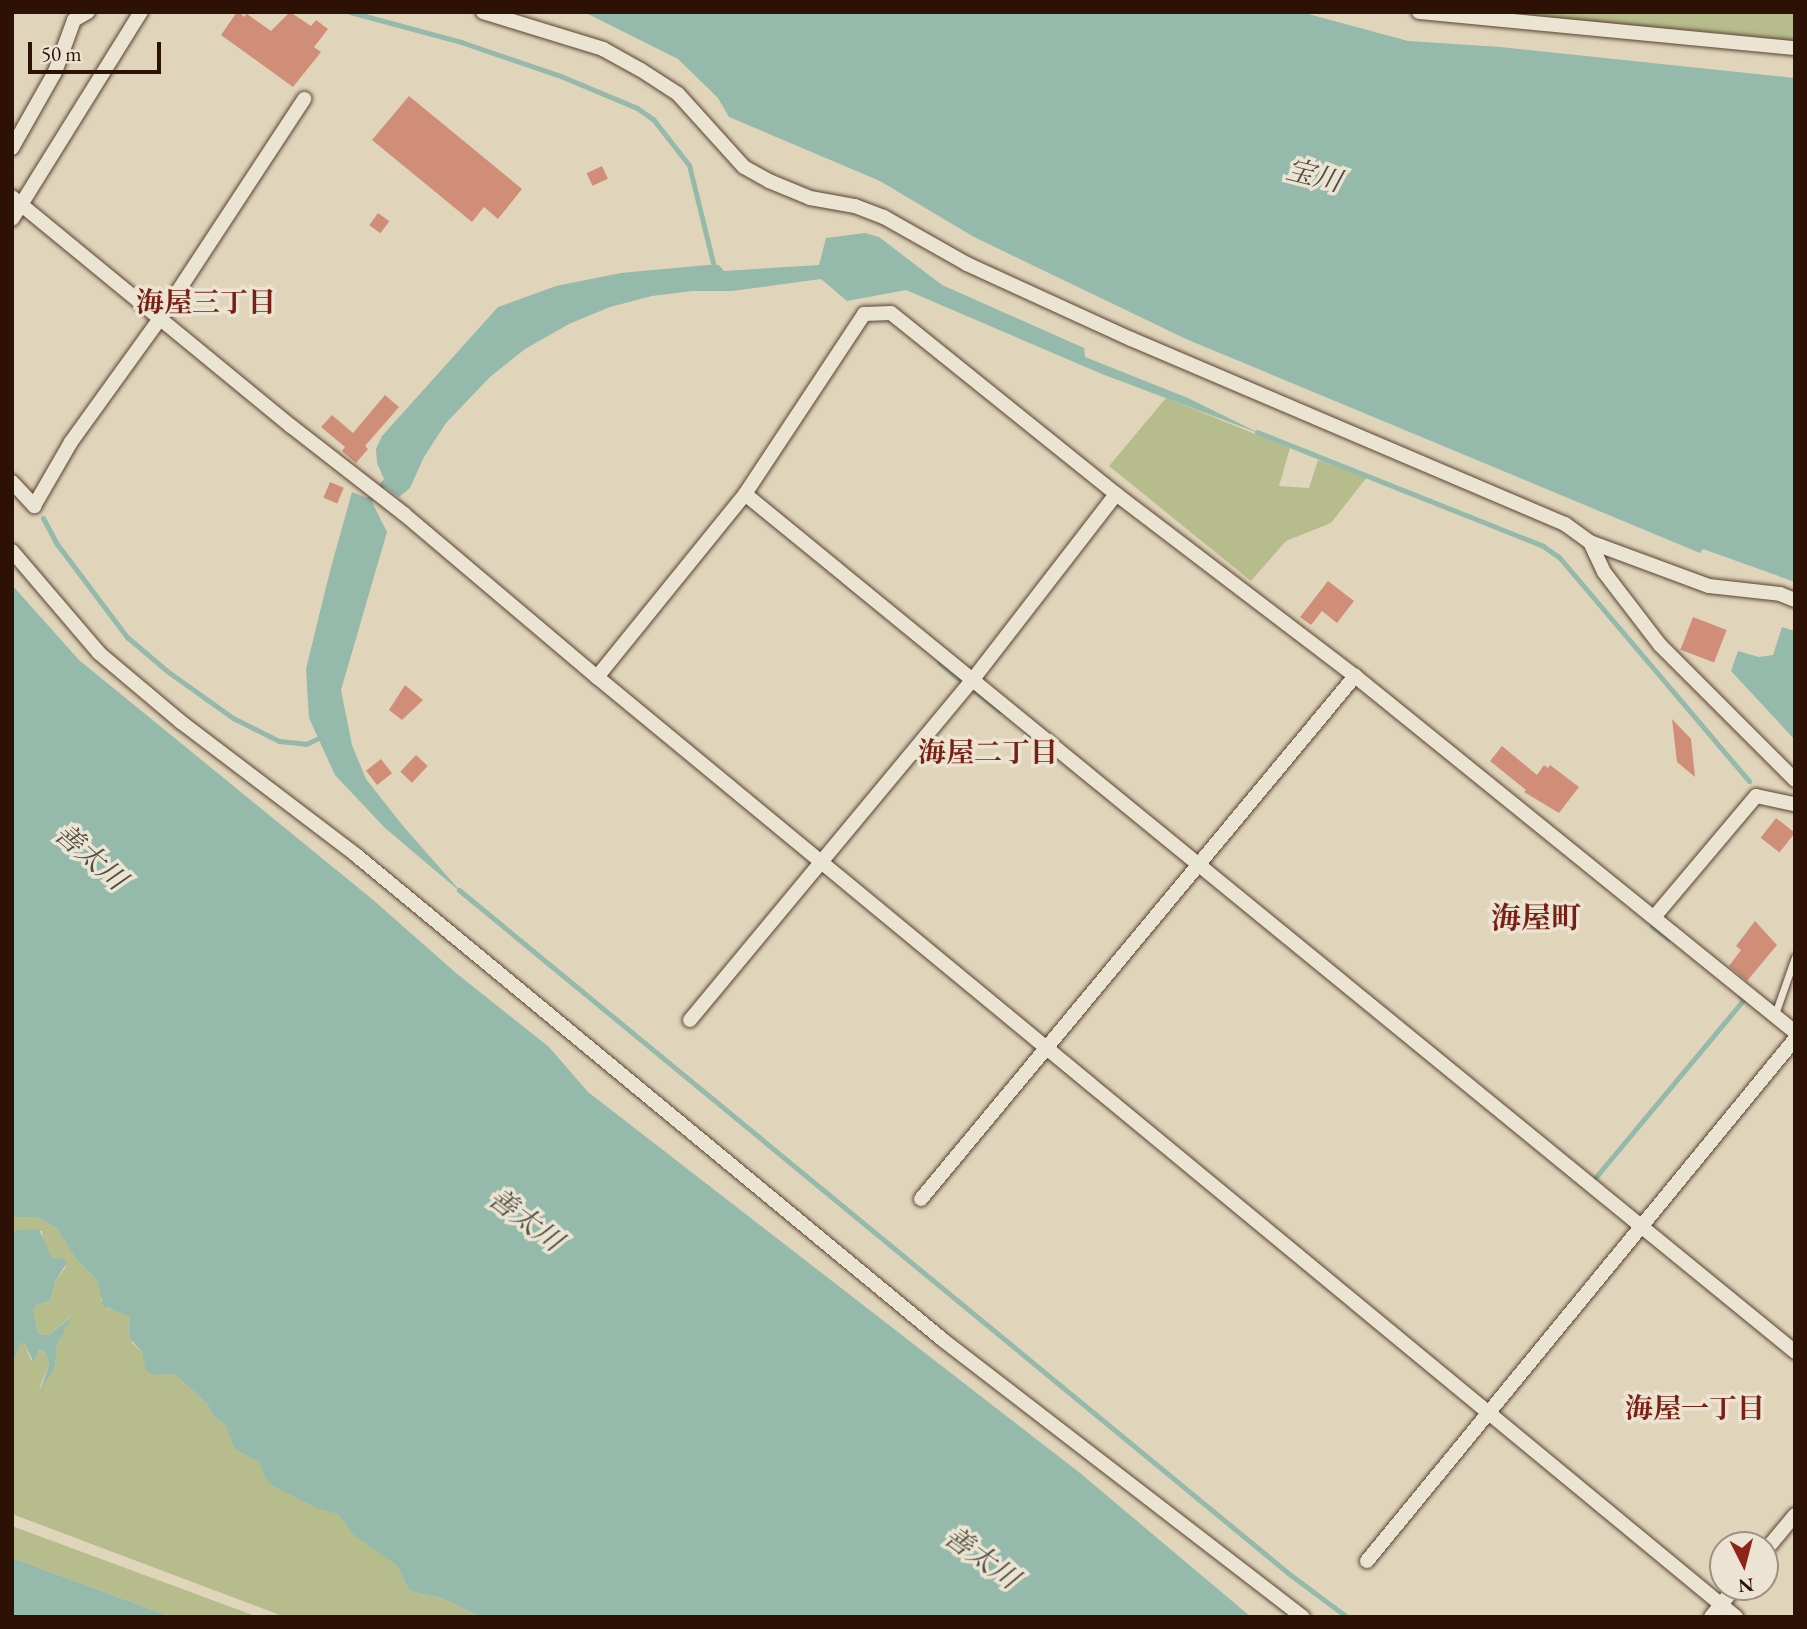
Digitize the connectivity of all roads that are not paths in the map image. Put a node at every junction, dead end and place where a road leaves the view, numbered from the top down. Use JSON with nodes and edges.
{"nodes":[{"id":1,"x":88,"y":12,"type":"edge"},
{"id":2,"x":141,"y":12,"type":"edge"},
{"id":3,"x":483,"y":12,"type":"edge"},
{"id":4,"x":1419,"y":12,"type":"edge"},
{"id":5,"x":1795,"y":48,"type":"edge"},
{"id":6,"x":304,"y":99,"type":"dead end"},
{"id":7,"x":12,"y":148,"type":"edge"},
{"id":8,"x":17,"y":201,"type":"edge"},
{"id":9,"x":12,"y":219,"type":"edge"},
{"id":10,"x":161,"y":317,"type":"junction"},
{"id":11,"x":12,"y":482,"type":"edge"},
{"id":12,"x":745,"y":494,"type":"junction"},
{"id":13,"x":1116,"y":494,"type":"junction"},
{"id":14,"x":1590,"y":542,"type":"junction"},
{"id":15,"x":12,"y":551,"type":"edge"},
{"id":16,"x":1795,"y":600,"type":"edge"},
{"id":17,"x":1355,"y":676,"type":"junction"},
{"id":18,"x":597,"y":677,"type":"junction"},
{"id":19,"x":974,"y":678,"type":"junction"},
{"id":20,"x":1795,"y":780,"type":"edge"},
{"id":21,"x":1795,"y":804,"type":"edge"},
{"id":22,"x":822,"y":861,"type":"junction"},
{"id":23,"x":1199,"y":863,"type":"junction"},
{"id":24,"x":1655,"y":916,"type":"junction"},
{"id":25,"x":1795,"y":957,"type":"edge"},
{"id":26,"x":1774,"y":1014,"type":"junction"},
{"id":27,"x":690,"y":1020,"type":"dead end"},
{"id":28,"x":1795,"y":1032,"type":"edge"},
{"id":29,"x":1795,"y":1039,"type":"edge"},
{"id":30,"x":1046,"y":1048,"type":"junction"},
{"id":31,"x":921,"y":1199,"type":"dead end"},
{"id":32,"x":1640,"y":1224,"type":"junction"},
{"id":33,"x":1795,"y":1352,"type":"edge"},
{"id":34,"x":1488,"y":1410,"type":"junction"},
{"id":35,"x":1795,"y":1515,"type":"edge"},
{"id":36,"x":1779,"y":1534,"type":"edge"},
{"id":37,"x":1367,"y":1561,"type":"dead end"},
{"id":38,"x":1723,"y":1601,"type":"edge"},
{"id":39,"x":1721,"y":1604,"type":"junction"},
{"id":40,"x":1303,"y":1617,"type":"edge"},
{"id":41,"x":1710,"y":1617,"type":"edge"},
{"id":42,"x":1737,"y":1617,"type":"edge"}],
"edges":[{"from":1,"to":7,"type":"street"},
{"from":2,"to":8,"type":"street"},
{"from":3,"to":14,"type":"street"},
{"from":4,"to":5,"type":"street"},
{"from":6,"to":10,"type":"street"},
{"from":8,"to":9,"type":"street"},
{"from":8,"to":10,"type":"street"},
{"from":10,"to":11,"type":"street"},
{"from":10,"to":18,"type":"street"},
{"from":12,"to":13,"type":"street"},
{"from":12,"to":18,"type":"street"},
{"from":12,"to":19,"type":"street"},
{"from":13,"to":17,"type":"street"},
{"from":13,"to":19,"type":"street"},
{"from":14,"to":16,"type":"street"},
{"from":14,"to":20,"type":"street"},
{"from":15,"to":40,"type":"street"},
{"from":17,"to":23,"type":"street"},
{"from":17,"to":24,"type":"street"},
{"from":18,"to":22,"type":"street"},
{"from":19,"to":22,"type":"street"},
{"from":19,"to":23,"type":"street"},
{"from":21,"to":24,"type":"street"},
{"from":22,"to":27,"type":"street"},
{"from":22,"to":30,"type":"street"},
{"from":23,"to":30,"type":"street"},
{"from":23,"to":32,"type":"street"},
{"from":24,"to":26,"type":"street"},
{"from":25,"to":26,"type":"lane"},
{"from":26,"to":28,"type":"street"},
{"from":29,"to":32,"type":"street"},
{"from":30,"to":31,"type":"street"},
{"from":30,"to":34,"type":"street"},
{"from":32,"to":33,"type":"street"},
{"from":32,"to":34,"type":"street"},
{"from":34,"to":37,"type":"street"},
{"from":34,"to":39,"type":"street"},
{"from":35,"to":36,"type":"street"},
{"from":38,"to":39,"type":"street"},
{"from":39,"to":41,"type":"street"},
{"from":39,"to":42,"type":"street"}]}
